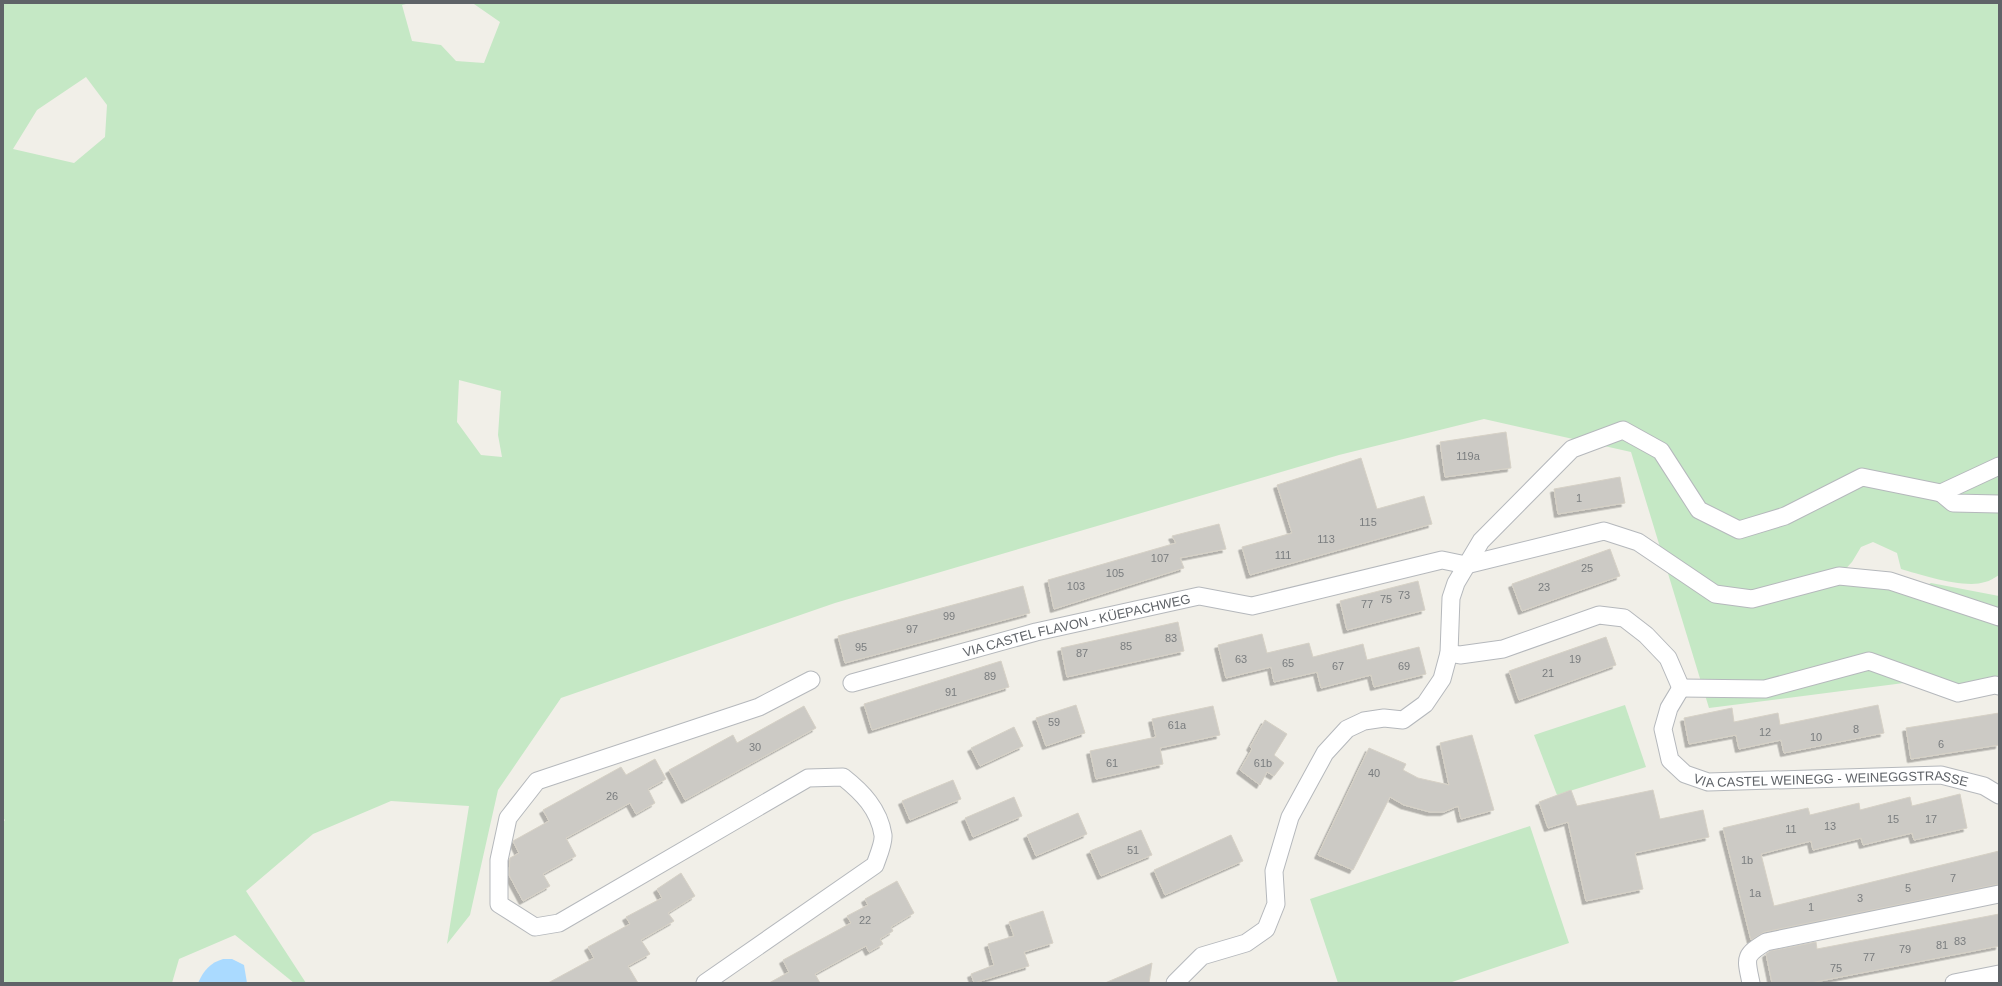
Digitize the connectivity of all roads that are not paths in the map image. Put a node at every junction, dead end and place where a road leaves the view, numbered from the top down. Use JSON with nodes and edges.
{"nodes":[{"id":1,"x":1999,"y":466,"type":"edge"},
{"id":2,"x":1941,"y":493,"type":"junction"},
{"id":3,"x":1999,"y":504,"type":"edge"},
{"id":4,"x":1466,"y":565,"type":"junction"},
{"id":5,"x":1999,"y":617,"type":"edge"},
{"id":6,"x":1449,"y":653,"type":"junction"},
{"id":7,"x":811,"y":680,"type":"dead end"},
{"id":8,"x":852,"y":683,"type":"dead end"},
{"id":9,"x":1999,"y":686,"type":"edge"},
{"id":10,"x":1681,"y":688,"type":"junction"},
{"id":11,"x":1999,"y":795,"type":"edge"},
{"id":12,"x":1999,"y":894,"type":"edge"},
{"id":13,"x":1999,"y":974,"type":"edge"},
{"id":14,"x":705,"y":983,"type":"edge"},
{"id":15,"x":1175,"y":983,"type":"edge"},
{"id":16,"x":1751,"y":983,"type":"edge"},
{"id":17,"x":1954,"y":983,"type":"edge"}],
"edges":[{"from":1,"to":2,"type":"street"},
{"from":2,"to":3,"type":"street"},
{"from":2,"to":4,"type":"street"},
{"from":4,"to":5,"type":"street"},
{"from":4,"to":6,"type":"street"},
{"from":4,"to":8,"type":"street","name":"VIA CASTEL FLAVON - KÜEPACHWEG"},
{"from":6,"to":10,"type":"street"},
{"from":6,"to":15,"type":"street"},
{"from":7,"to":14,"type":"street"},
{"from":9,"to":10,"type":"street"},
{"from":10,"to":11,"type":"street","name":"VIA CASTEL WEINEGG - WEINEGGSTRASSE"},
{"from":12,"to":16,"type":"street"},
{"from":13,"to":17,"type":"street"}]}
